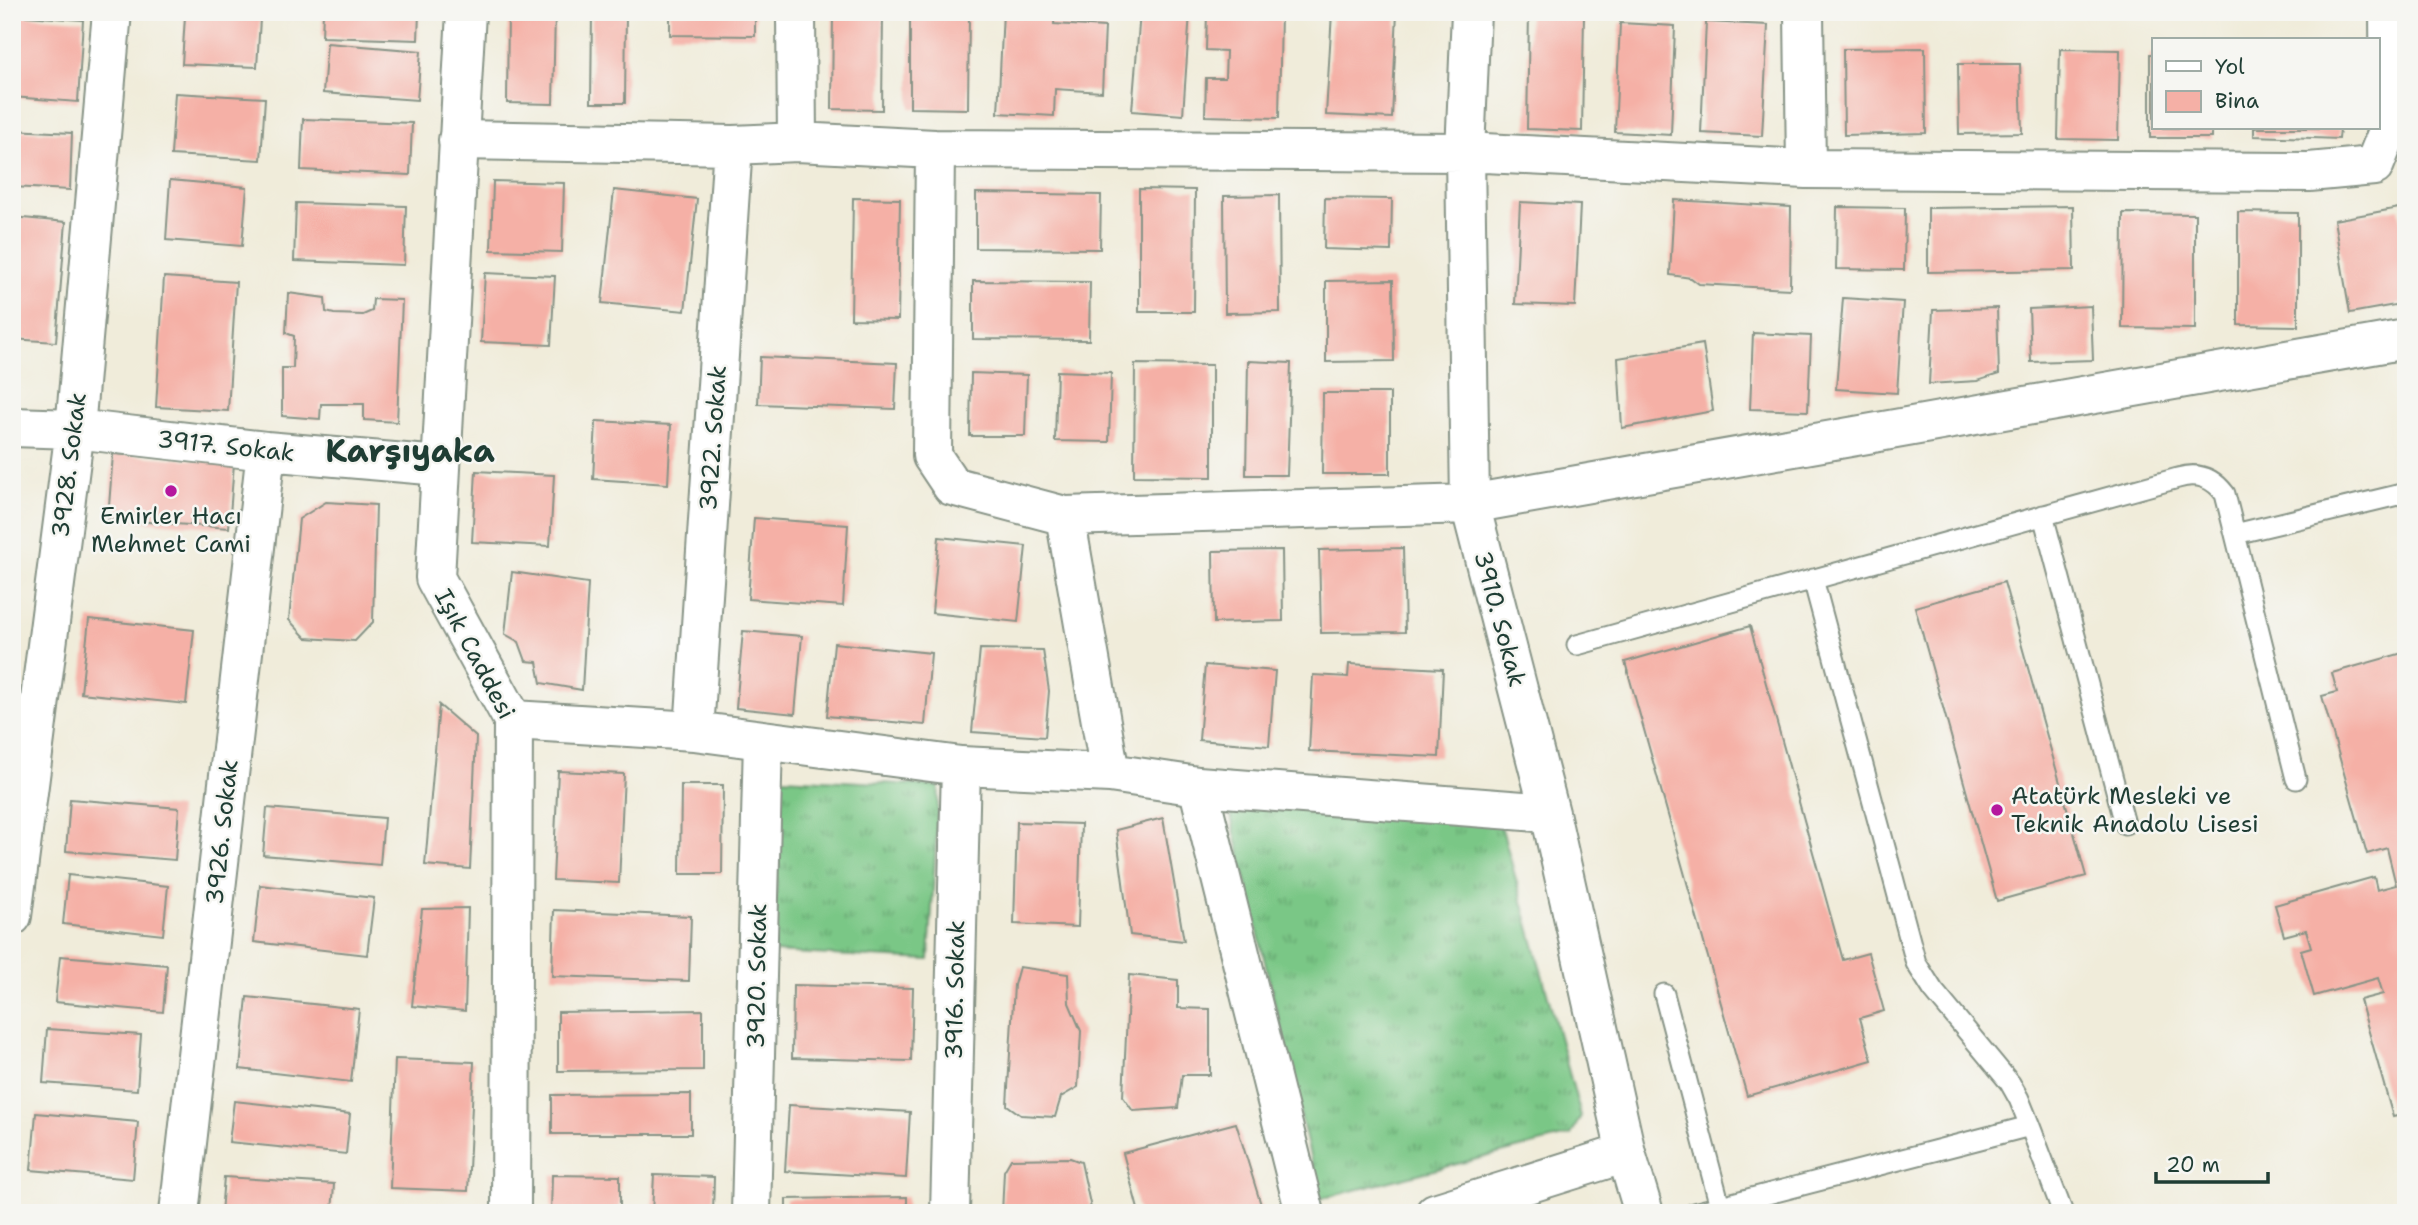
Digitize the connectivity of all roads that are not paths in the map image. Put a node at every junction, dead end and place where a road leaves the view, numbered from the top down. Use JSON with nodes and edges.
{"nodes":[{"id":1,"x":112,"y":12,"type":"edge"},
{"id":2,"x":466,"y":12,"type":"edge"},
{"id":3,"x":796,"y":12,"type":"edge"},
{"id":4,"x":1471,"y":12,"type":"edge"},
{"id":5,"x":1804,"y":12,"type":"edge"},
{"id":6,"x":2389,"y":12,"type":"edge"},
{"id":7,"x":458,"y":140,"type":"junction"},
{"id":8,"x":797,"y":142,"type":"junction"},
{"id":9,"x":733,"y":145,"type":"junction"},
{"id":10,"x":935,"y":149,"type":"junction"},
{"id":11,"x":1465,"y":152,"type":"junction"},
{"id":12,"x":1806,"y":169,"type":"junction"},
{"id":13,"x":2406,"y":339,"type":"edge"},
{"id":14,"x":12,"y":427,"type":"edge"},
{"id":15,"x":75,"y":429,"type":"junction"},
{"id":16,"x":266,"y":451,"type":"junction"},
{"id":17,"x":440,"y":466,"type":"junction"},
{"id":18,"x":2406,"y":493,"type":"edge"},
{"id":19,"x":1470,"y":504,"type":"junction"},
{"id":20,"x":2043,"y":515,"type":"junction"},
{"id":21,"x":1065,"y":516,"type":"junction"},
{"id":22,"x":2235,"y":534,"type":"junction"},
{"id":23,"x":1813,"y":579,"type":"junction"},
{"id":24,"x":1577,"y":645,"type":"dead end"},
{"id":25,"x":513,"y":720,"type":"junction"},
{"id":26,"x":694,"y":731,"type":"junction"},
{"id":27,"x":763,"y":740,"type":"junction"},
{"id":28,"x":961,"y":766,"type":"junction"},
{"id":29,"x":1110,"y":773,"type":"junction"},
{"id":30,"x":2296,"y":779,"type":"dead end"},
{"id":31,"x":1198,"y":786,"type":"junction"},
{"id":32,"x":1550,"y":813,"type":"junction"},
{"id":33,"x":2125,"y":824,"type":"dead end"},
{"id":34,"x":12,"y":914,"type":"edge"},
{"id":35,"x":1664,"y":994,"type":"dead end"},
{"id":36,"x":2031,"y":1126,"type":"junction"},
{"id":37,"x":1626,"y":1153,"type":"junction"},
{"id":38,"x":1720,"y":1206,"type":"junction"},
{"id":39,"x":179,"y":1213,"type":"edge"},
{"id":40,"x":511,"y":1213,"type":"edge"},
{"id":41,"x":751,"y":1213,"type":"edge"},
{"id":42,"x":950,"y":1213,"type":"edge"},
{"id":43,"x":1305,"y":1213,"type":"edge"},
{"id":44,"x":1435,"y":1213,"type":"edge"},
{"id":45,"x":1644,"y":1213,"type":"edge"},
{"id":46,"x":1694,"y":1213,"type":"edge"},
{"id":47,"x":2063,"y":1213,"type":"edge"}],
"edges":[{"from":1,"to":15,"type":"street","name":"3928. Sokak"},
{"from":2,"to":7,"type":"street","name":"Işık Caddesi"},
{"from":3,"to":8,"type":"street"},
{"from":4,"to":11,"type":"street","name":"3910. Sokak"},
{"from":5,"to":12,"type":"street"},
{"from":6,"to":12,"type":"street"},
{"from":7,"to":9,"type":"street"},
{"from":7,"to":17,"type":"street","name":"Işık Caddesi"},
{"from":8,"to":9,"type":"street"},
{"from":8,"to":10,"type":"street"},
{"from":9,"to":26,"type":"street","name":"3922. Sokak"},
{"from":10,"to":11,"type":"street"},
{"from":10,"to":21,"type":"street"},
{"from":11,"to":12,"type":"street"},
{"from":11,"to":19,"type":"street","name":"3910. Sokak"},
{"from":13,"to":19,"type":"street"},
{"from":14,"to":15,"type":"street","name":"3917. Sokak"},
{"from":15,"to":16,"type":"street","name":"3917. Sokak"},
{"from":15,"to":34,"type":"street","name":"3928. Sokak"},
{"from":16,"to":17,"type":"street","name":"3917. Sokak"},
{"from":16,"to":39,"type":"street","name":"3926. Sokak"},
{"from":17,"to":25,"type":"street","name":"Işık Caddesi"},
{"from":18,"to":22,"type":"lane"},
{"from":19,"to":21,"type":"street"},
{"from":19,"to":32,"type":"street","name":"3910. Sokak"},
{"from":20,"to":22,"type":"lane"},
{"from":20,"to":23,"type":"lane"},
{"from":20,"to":33,"type":"lane"},
{"from":21,"to":29,"type":"street"},
{"from":22,"to":30,"type":"lane"},
{"from":23,"to":24,"type":"lane"},
{"from":23,"to":36,"type":"lane"},
{"from":25,"to":26,"type":"street"},
{"from":25,"to":40,"type":"street","name":"Işık Caddesi"},
{"from":26,"to":27,"type":"street"},
{"from":27,"to":28,"type":"street"},
{"from":27,"to":41,"type":"street","name":"3920. Sokak"},
{"from":28,"to":29,"type":"street"},
{"from":28,"to":42,"type":"street","name":"3916. Sokak"},
{"from":29,"to":31,"type":"street"},
{"from":31,"to":32,"type":"street"},
{"from":31,"to":43,"type":"street"},
{"from":32,"to":37,"type":"street","name":"3910. Sokak"},
{"from":35,"to":38,"type":"lane"},
{"from":36,"to":38,"type":"lane"},
{"from":36,"to":47,"type":"lane"},
{"from":37,"to":44,"type":"street"},
{"from":37,"to":45,"type":"street","name":"3910. Sokak"},
{"from":38,"to":46,"type":"lane"}]}
